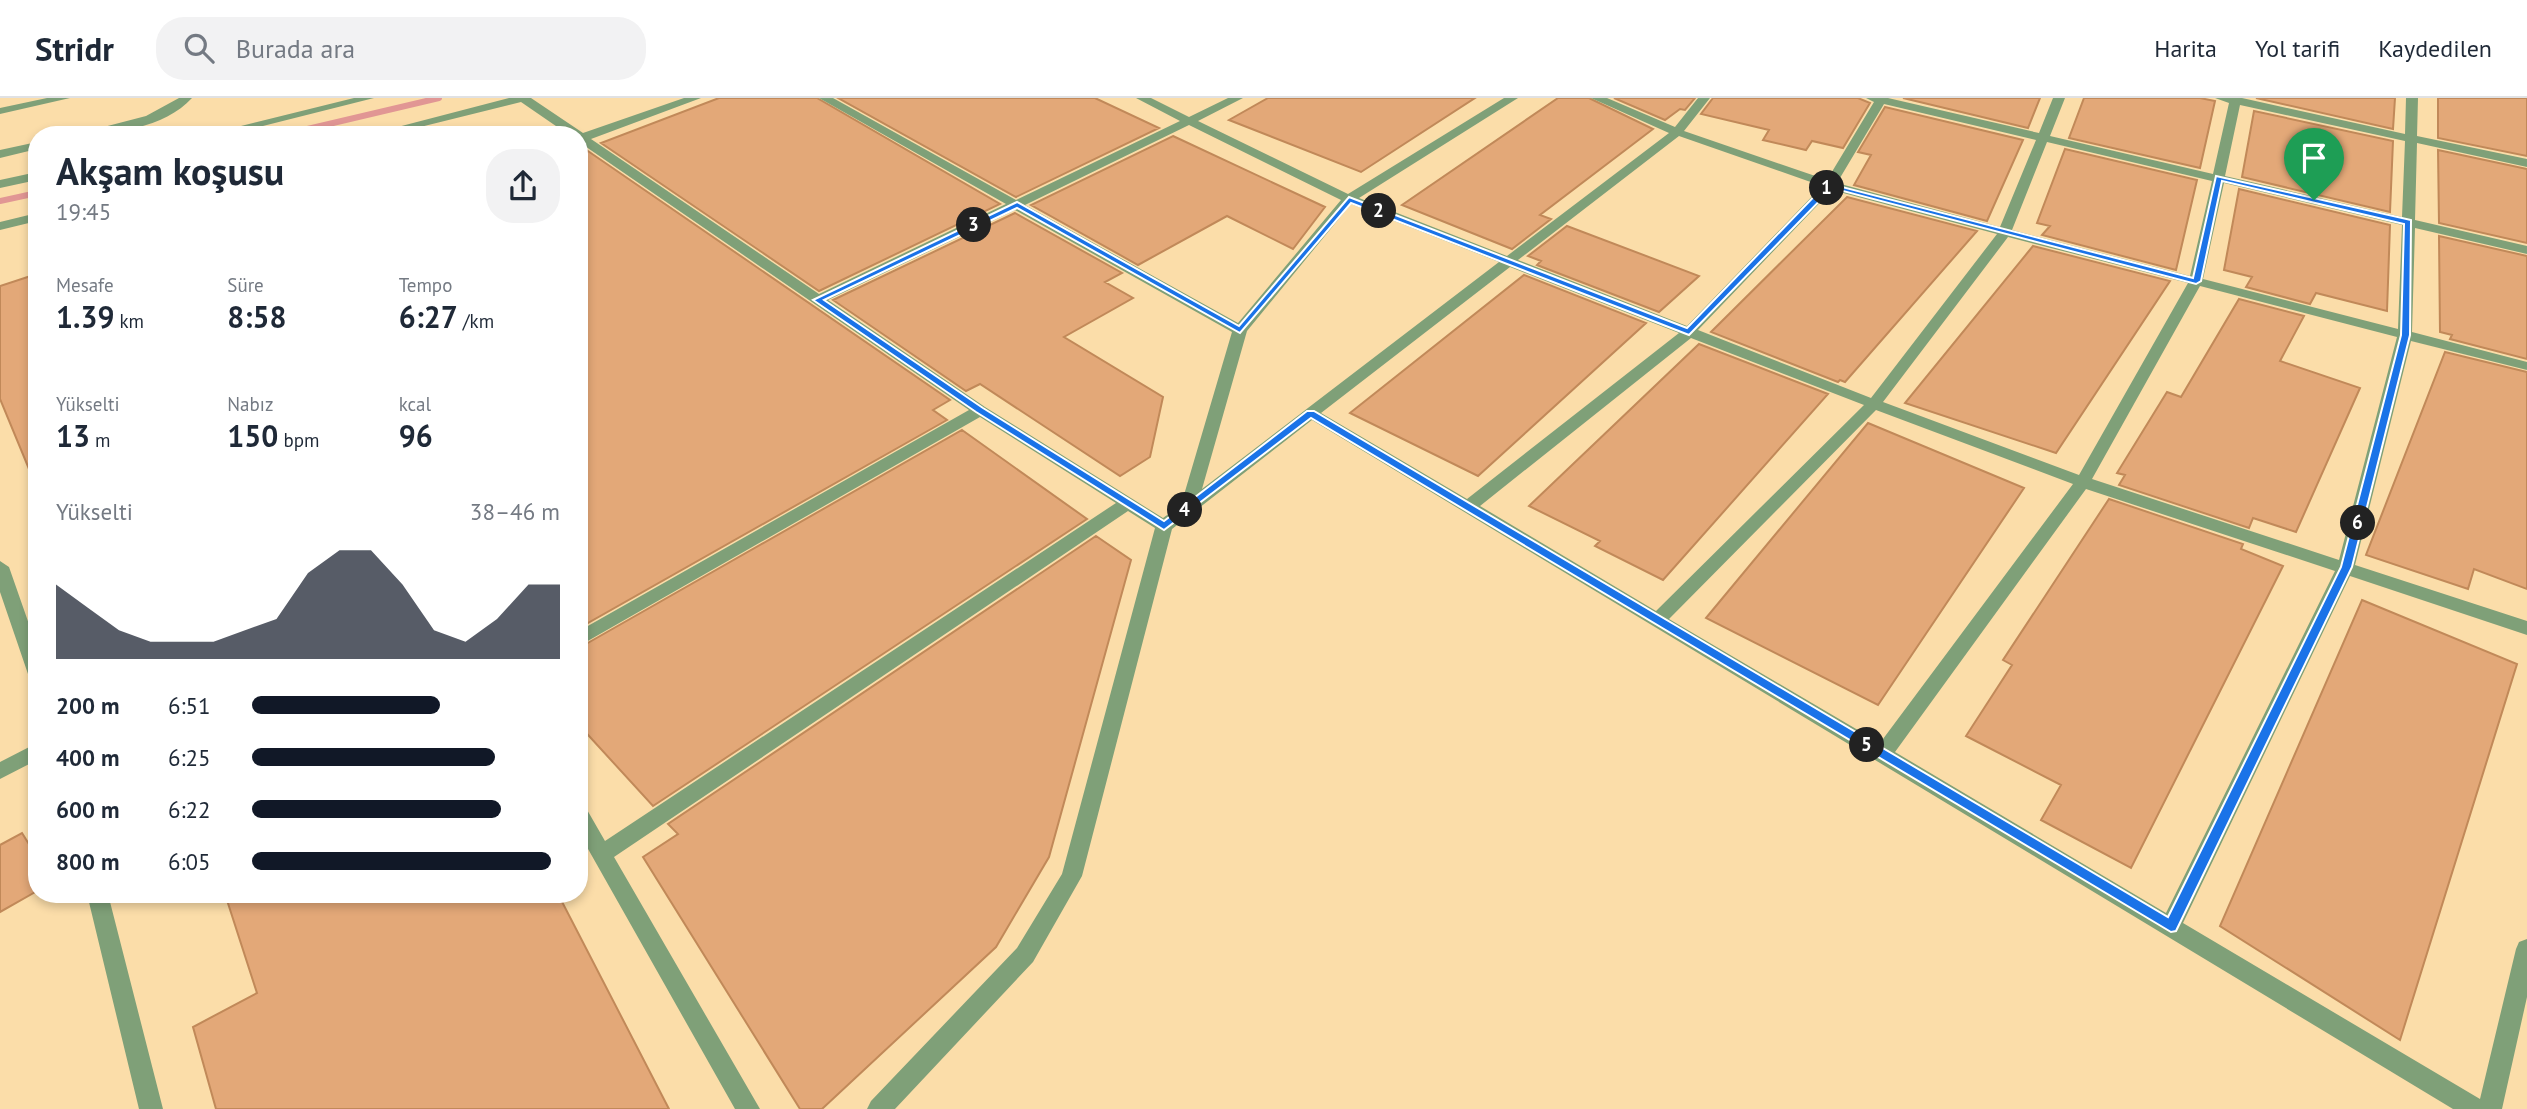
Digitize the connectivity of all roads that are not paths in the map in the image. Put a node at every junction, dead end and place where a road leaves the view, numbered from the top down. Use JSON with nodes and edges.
{"nodes":[{"id":1,"x":64,"y":98,"type":"edge"},
{"id":2,"x":186,"y":98,"type":"edge"},
{"id":3,"x":368,"y":98,"type":"edge"},
{"id":4,"x":523,"y":98,"type":"edge"},
{"id":5,"x":695,"y":98,"type":"edge"},
{"id":6,"x":825,"y":98,"type":"edge"},
{"id":7,"x":1142,"y":98,"type":"edge"},
{"id":8,"x":1237,"y":98,"type":"edge"},
{"id":9,"x":1512,"y":98,"type":"edge"},
{"id":10,"x":1597,"y":98,"type":"edge"},
{"id":11,"x":1704,"y":98,"type":"edge"},
{"id":12,"x":2059,"y":98,"type":"edge"},
{"id":13,"x":2221,"y":98,"type":"edge"},
{"id":14,"x":2412,"y":98,"type":"edge"},
{"id":15,"x":1878,"y":99,"type":"edge"},
{"id":16,"x":2236,"y":100,"type":"edge"},
{"id":17,"x":0,"y":111,"type":"edge"},
{"id":18,"x":1191,"y":122,"type":"junction"},
{"id":19,"x":114,"y":126,"type":"edge"},
{"id":20,"x":249,"y":126,"type":"edge"},
{"id":21,"x":409,"y":126,"type":"edge"},
{"id":22,"x":562,"y":126,"type":"edge"},
{"id":23,"x":1677,"y":132,"type":"junction"},
{"id":24,"x":588,"y":137,"type":"edge"},
{"id":25,"x":2043,"y":138,"type":"junction"},
{"id":26,"x":2411,"y":138,"type":"junction"},
{"id":27,"x":588,"y":145,"type":"edge"},
{"id":28,"x":28,"y":147,"type":"edge"},
{"id":29,"x":0,"y":154,"type":"edge"},
{"id":30,"x":2527,"y":163,"type":"edge"},
{"id":31,"x":28,"y":178,"type":"edge"},
{"id":32,"x":2219,"y":178,"type":"junction"},
{"id":33,"x":0,"y":184,"type":"edge"},
{"id":34,"x":1830,"y":185,"type":"junction"},
{"id":35,"x":1349,"y":199,"type":"junction"},
{"id":36,"x":1017,"y":205,"type":"junction"},
{"id":37,"x":28,"y":219,"type":"edge"},
{"id":38,"x":2408,"y":222,"type":"junction"},
{"id":39,"x":0,"y":226,"type":"edge"},
{"id":40,"x":2004,"y":232,"type":"junction"},
{"id":41,"x":2527,"y":250,"type":"edge"},
{"id":42,"x":1508,"y":262,"type":"junction"},
{"id":43,"x":2196,"y":281,"type":"junction"},
{"id":44,"x":817,"y":300,"type":"junction"},
{"id":45,"x":1240,"y":330,"type":"junction"},
{"id":46,"x":1689,"y":332,"type":"junction"},
{"id":47,"x":2406,"y":335,"type":"junction"},
{"id":48,"x":2527,"y":366,"type":"edge"},
{"id":49,"x":1874,"y":404,"type":"junction"},
{"id":50,"x":980,"y":410,"type":"junction"},
{"id":51,"x":1311,"y":413,"type":"junction"},
{"id":52,"x":2083,"y":482,"type":"junction"},
{"id":53,"x":1128,"y":503,"type":"junction"},
{"id":54,"x":1468,"y":507,"type":"junction"},
{"id":55,"x":1188,"y":508,"type":"junction"},
{"id":56,"x":1164,"y":526,"type":"junction"},
{"id":57,"x":0,"y":567,"type":"edge"},
{"id":58,"x":2346,"y":567,"type":"junction"},
{"id":59,"x":1657,"y":620,"type":"junction"},
{"id":60,"x":2527,"y":628,"type":"edge"},
{"id":61,"x":588,"y":634,"type":"edge"},
{"id":62,"x":28,"y":648,"type":"edge"},
{"id":63,"x":1883,"y":754,"type":"junction"},
{"id":64,"x":28,"y":756,"type":"edge"},
{"id":65,"x":0,"y":771,"type":"edge"},
{"id":66,"x":588,"y":830,"type":"edge"},
{"id":67,"x":602,"y":854,"type":"junction"},
{"id":68,"x":99,"y":903,"type":"edge"},
{"id":69,"x":2171,"y":926,"type":"junction"},
{"id":70,"x":2527,"y":948,"type":"edge"},
{"id":71,"x":151,"y":1109,"type":"edge"},
{"id":72,"x":748,"y":1109,"type":"edge"},
{"id":73,"x":879,"y":1109,"type":"edge"},
{"id":74,"x":2475,"y":1109,"type":"edge"},
{"id":75,"x":2490,"y":1109,"type":"edge"}],
"edges":[{"from":1,"to":17,"type":"street"},
{"from":2,"to":19,"type":"street"},
{"from":3,"to":20,"type":"street"},
{"from":4,"to":21,"type":"street"},
{"from":4,"to":22,"type":"street"},
{"from":5,"to":24,"type":"street"},
{"from":6,"to":36,"type":"street"},
{"from":7,"to":18,"type":"street"},
{"from":8,"to":18,"type":"street"},
{"from":9,"to":35,"type":"street"},
{"from":10,"to":23,"type":"street"},
{"from":11,"to":23,"type":"street"},
{"from":12,"to":25,"type":"street"},
{"from":13,"to":16,"type":"street"},
{"from":14,"to":26,"type":"street"},
{"from":15,"to":25,"type":"street"},
{"from":15,"to":34,"type":"street"},
{"from":16,"to":26,"type":"street"},
{"from":16,"to":32,"type":"street"},
{"from":18,"to":35,"type":"street"},
{"from":18,"to":36,"type":"street"},
{"from":23,"to":34,"type":"street"},
{"from":23,"to":42,"type":"street"},
{"from":25,"to":32,"type":"street"},
{"from":25,"to":40,"type":"street"},
{"from":26,"to":30,"type":"street"},
{"from":26,"to":38,"type":"street"},
{"from":27,"to":44,"type":"street"},
{"from":28,"to":29,"type":"street"},
{"from":31,"to":33,"type":"street"},
{"from":32,"to":38,"type":"street"},
{"from":32,"to":43,"type":"street"},
{"from":34,"to":40,"type":"street"},
{"from":34,"to":46,"type":"street"},
{"from":35,"to":42,"type":"street"},
{"from":35,"to":45,"type":"street"},
{"from":36,"to":44,"type":"street"},
{"from":36,"to":45,"type":"street"},
{"from":37,"to":39,"type":"street"},
{"from":38,"to":41,"type":"street"},
{"from":38,"to":47,"type":"street"},
{"from":40,"to":43,"type":"street"},
{"from":40,"to":49,"type":"street"},
{"from":42,"to":46,"type":"street"},
{"from":42,"to":51,"type":"street"},
{"from":43,"to":47,"type":"street"},
{"from":43,"to":52,"type":"street"},
{"from":44,"to":50,"type":"street"},
{"from":45,"to":55,"type":"street"},
{"from":46,"to":49,"type":"street"},
{"from":46,"to":54,"type":"street"},
{"from":47,"to":48,"type":"street"},
{"from":47,"to":58,"type":"street"},
{"from":49,"to":52,"type":"street"},
{"from":49,"to":59,"type":"street"},
{"from":50,"to":53,"type":"street"},
{"from":50,"to":61,"type":"street"},
{"from":51,"to":54,"type":"street"},
{"from":51,"to":55,"type":"street"},
{"from":52,"to":58,"type":"street"},
{"from":52,"to":63,"type":"street"},
{"from":53,"to":56,"type":"street"},
{"from":53,"to":67,"type":"street"},
{"from":54,"to":59,"type":"street"},
{"from":55,"to":56,"type":"street"},
{"from":56,"to":73,"type":"street"},
{"from":57,"to":62,"type":"street"},
{"from":58,"to":60,"type":"street"},
{"from":58,"to":69,"type":"street"},
{"from":59,"to":63,"type":"street"},
{"from":63,"to":69,"type":"street"},
{"from":64,"to":65,"type":"street"},
{"from":66,"to":67,"type":"street"},
{"from":67,"to":72,"type":"street"},
{"from":68,"to":71,"type":"street"},
{"from":69,"to":74,"type":"street"},
{"from":70,"to":75,"type":"street"}]}
